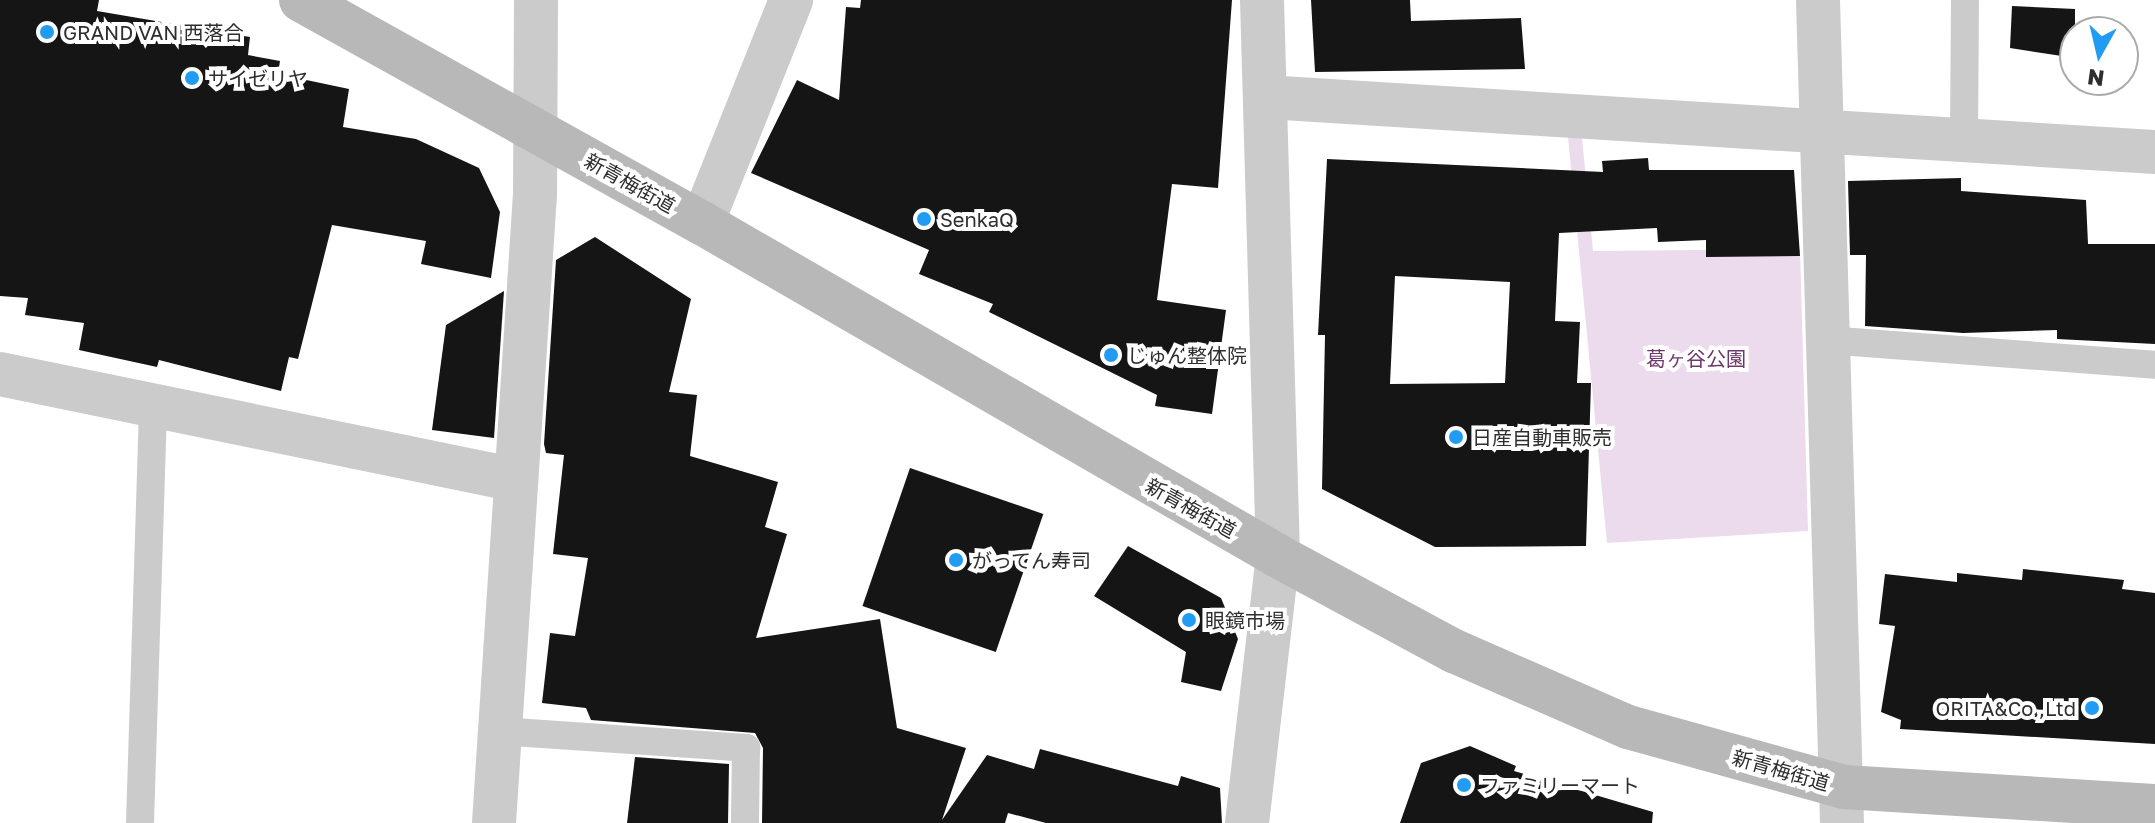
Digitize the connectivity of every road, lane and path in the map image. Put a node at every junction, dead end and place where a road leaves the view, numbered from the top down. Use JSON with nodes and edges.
{"nodes":[{"id":1,"x":301,"y":0,"type":"edge"},
{"id":2,"x":536,"y":0,"type":"edge"},
{"id":3,"x":791,"y":0,"type":"edge"},
{"id":4,"x":1262,"y":0,"type":"edge"},
{"id":5,"x":1818,"y":0,"type":"edge"},
{"id":6,"x":1965,"y":0,"type":"edge"},
{"id":7,"x":1265,"y":97,"type":"junction"},
{"id":8,"x":536,"y":130,"type":"junction"},
{"id":9,"x":1822,"y":130,"type":"junction"},
{"id":10,"x":1964,"y":140,"type":"junction"},
{"id":11,"x":2155,"y":152,"type":"edge"},
{"id":12,"x":702,"y":223,"type":"junction"},
{"id":13,"x":1826,"y":340,"type":"junction"},
{"id":14,"x":2155,"y":365,"type":"edge"},
{"id":15,"x":0,"y":374,"type":"edge"},
{"id":16,"x":153,"y":405,"type":"junction"},
{"id":17,"x":512,"y":479,"type":"junction"},
{"id":18,"x":1278,"y":556,"type":"junction"},
{"id":19,"x":499,"y":731,"type":"junction"},
{"id":20,"x":1843,"y":805,"type":"edge"},
{"id":21,"x":2155,"y":806,"type":"edge"},
{"id":22,"x":140,"y":823,"type":"edge"},
{"id":23,"x":494,"y":823,"type":"edge"},
{"id":24,"x":745,"y":823,"type":"edge"},
{"id":25,"x":1247,"y":823,"type":"edge"}],
"edges":[{"from":1,"to":8,"type":"main road","name":"新青梅街道"},
{"from":2,"to":8,"type":"street"},
{"from":3,"to":12,"type":"street"},
{"from":4,"to":7,"type":"street"},
{"from":5,"to":9,"type":"street"},
{"from":6,"to":10,"type":"lane"},
{"from":7,"to":9,"type":"street"},
{"from":7,"to":18,"type":"street"},
{"from":8,"to":12,"type":"main road","name":"新青梅街道"},
{"from":8,"to":17,"type":"street"},
{"from":9,"to":10,"type":"street"},
{"from":9,"to":13,"type":"street"},
{"from":10,"to":11,"type":"street"},
{"from":12,"to":18,"type":"main road","name":"新青梅街道"},
{"from":13,"to":14,"type":"lane"},
{"from":13,"to":20,"type":"street"},
{"from":15,"to":16,"type":"street"},
{"from":16,"to":17,"type":"street"},
{"from":16,"to":22,"type":"lane"},
{"from":17,"to":19,"type":"street"},
{"from":18,"to":20,"type":"main road","name":"新青梅街道"},
{"from":18,"to":25,"type":"street"},
{"from":19,"to":23,"type":"street"},
{"from":19,"to":24,"type":"lane"},
{"from":20,"to":21,"type":"main road","name":"新青梅街道"}]}
